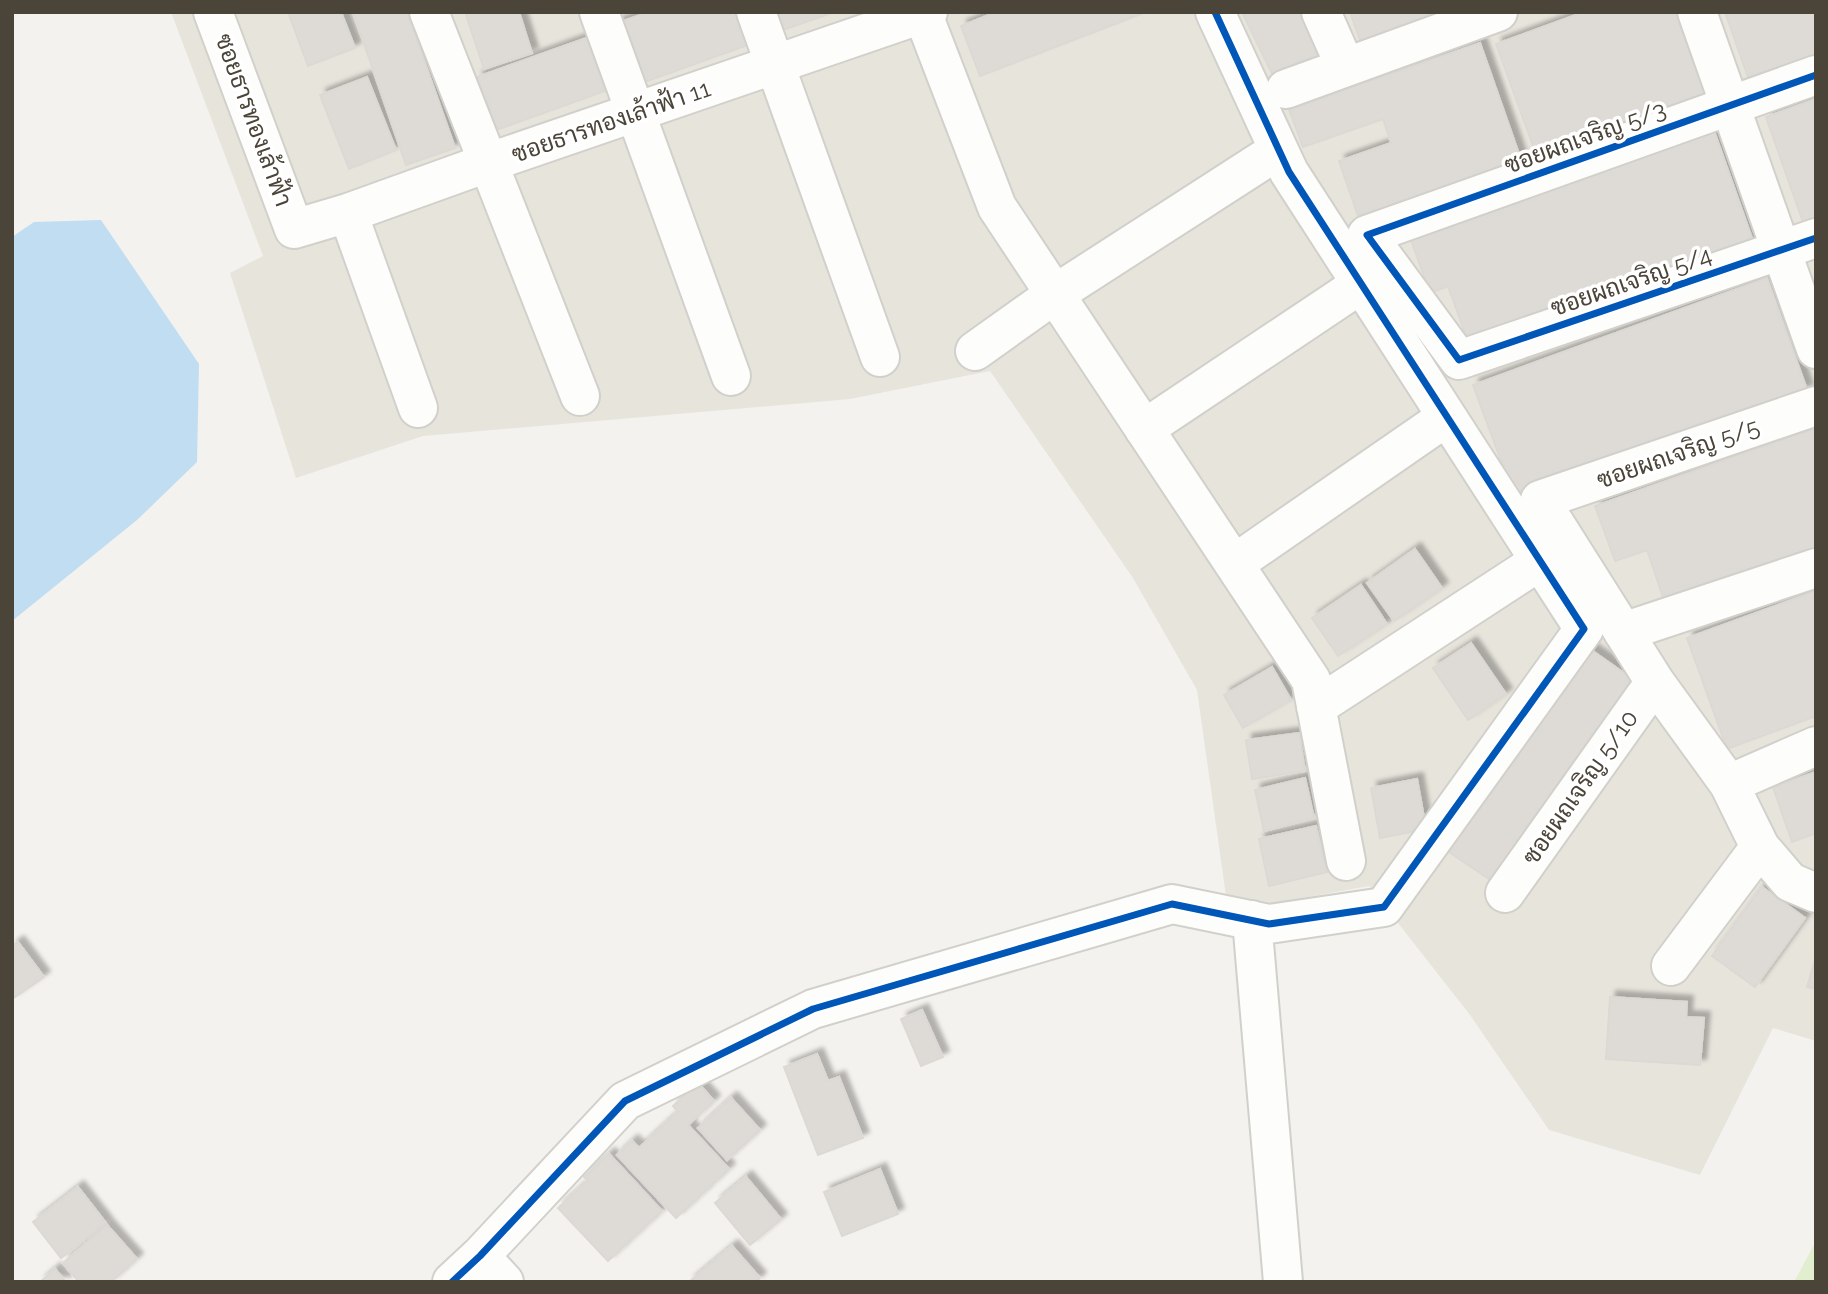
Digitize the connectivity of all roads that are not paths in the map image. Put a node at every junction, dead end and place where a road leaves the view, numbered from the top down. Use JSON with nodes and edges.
{"nodes":[{"id":1,"x":213,"y":12,"type":"edge"},
{"id":2,"x":429,"y":12,"type":"edge"},
{"id":3,"x":599,"y":12,"type":"edge"},
{"id":4,"x":756,"y":12,"type":"edge"},
{"id":5,"x":1215,"y":12,"type":"edge"},
{"id":6,"x":1321,"y":12,"type":"edge"},
{"id":7,"x":1498,"y":12,"type":"edge"},
{"id":8,"x":1697,"y":12,"type":"edge"},
{"id":9,"x":924,"y":13,"type":"edge"},
{"id":10,"x":776,"y":64,"type":"junction"},
{"id":11,"x":1345,"y":66,"type":"junction"},
{"id":12,"x":1816,"y":75,"type":"edge"},
{"id":13,"x":1286,"y":89,"type":"dead end"},
{"id":14,"x":1729,"y":106,"type":"junction"},
{"id":15,"x":635,"y":112,"type":"junction"},
{"id":16,"x":1263,"y":160,"type":"dead end"},
{"id":17,"x":486,"y":163,"type":"junction"},
{"id":18,"x":348,"y":213,"type":"junction"},
{"id":19,"x":294,"y":229,"type":"joint"},
{"id":20,"x":1816,"y":237,"type":"edge"},
{"id":21,"x":1781,"y":250,"type":"junction"},
{"id":22,"x":1055,"y":294,"type":"junction"},
{"id":23,"x":1346,"y":294,"type":"dead end"},
{"id":24,"x":1816,"y":349,"type":"edge"},
{"id":25,"x":975,"y":351,"type":"dead end"},
{"id":26,"x":880,"y":357,"type":"dead end"},
{"id":27,"x":1459,"y":360,"type":"joint"},
{"id":28,"x":731,"y":376,"type":"dead end"},
{"id":29,"x":580,"y":396,"type":"dead end"},
{"id":30,"x":1816,"y":406,"type":"edge"},
{"id":31,"x":418,"y":408,"type":"dead end"},
{"id":32,"x":1432,"y":427,"type":"dead end"},
{"id":33,"x":1144,"y":429,"type":"junction"},
{"id":34,"x":1234,"y":564,"type":"junction"},
{"id":35,"x":1816,"y":568,"type":"edge"},
{"id":36,"x":1526,"y":570,"type":"dead end"},
{"id":37,"x":1623,"y":632,"type":"junction"},
{"id":38,"x":1655,"y":682,"type":"junction"},
{"id":39,"x":1316,"y":707,"type":"junction"},
{"id":40,"x":1816,"y":746,"type":"edge"},
{"id":41,"x":1730,"y":784,"type":"junction"},
{"id":42,"x":1760,"y":847,"type":"junction"},
{"id":43,"x":1346,"y":861,"type":"dead end"},
{"id":44,"x":1505,"y":893,"type":"dead end"},
{"id":45,"x":1816,"y":893,"type":"edge"},
{"id":46,"x":1252,"y":920,"type":"junction"},
{"id":47,"x":1671,"y":966,"type":"dead end"},
{"id":48,"x":492,"y":1269,"type":"edge"},
{"id":49,"x":452,"y":1282,"type":"edge"},
{"id":50,"x":1283,"y":1282,"type":"edge"}],
"edges":[{"from":1,"to":19,"type":"street","name":"ซอยธารทองเล้าฟ้า"},
{"from":2,"to":17,"type":"street"},
{"from":3,"to":15,"type":"street"},
{"from":4,"to":10,"type":"street"},
{"from":5,"to":46,"type":"street"},
{"from":6,"to":11,"type":"street"},
{"from":7,"to":11,"type":"street"},
{"from":8,"to":14,"type":"street"},
{"from":9,"to":10,"type":"street","name":"ซอยธารทองเล้าฟ้า 11"},
{"from":9,"to":22,"type":"street"},
{"from":10,"to":15,"type":"street","name":"ซอยธารทองเล้าฟ้า 11"},
{"from":10,"to":26,"type":"street"},
{"from":11,"to":13,"type":"street"},
{"from":12,"to":14,"type":"street","name":"ซอยผถเจริญ 5/3"},
{"from":14,"to":21,"type":"street"},
{"from":14,"to":27,"type":"street","name":"ซอยผถเจริญ 5/3"},
{"from":15,"to":17,"type":"street","name":"ซอยธารทองเล้าฟ้า 11"},
{"from":15,"to":28,"type":"street"},
{"from":16,"to":22,"type":"street"},
{"from":17,"to":18,"type":"street","name":"ซอยธารทองเล้าฟ้า 11"},
{"from":17,"to":29,"type":"street"},
{"from":18,"to":19,"type":"street","name":"ซอยธารทองเล้าฟ้า 11"},
{"from":18,"to":31,"type":"street"},
{"from":20,"to":21,"type":"street","name":"ซอยผถเจริญ 5/4"},
{"from":21,"to":24,"type":"street"},
{"from":21,"to":27,"type":"street","name":"ซอยผถเจริญ 5/4"},
{"from":22,"to":25,"type":"street"},
{"from":22,"to":33,"type":"street"},
{"from":23,"to":33,"type":"street"},
{"from":30,"to":37,"type":"street","name":"ซอยผถเจริญ 5/5"},
{"from":32,"to":34,"type":"street"},
{"from":33,"to":34,"type":"street"},
{"from":34,"to":39,"type":"street"},
{"from":35,"to":37,"type":"street"},
{"from":36,"to":39,"type":"street"},
{"from":37,"to":38,"type":"street"},
{"from":38,"to":41,"type":"street"},
{"from":38,"to":44,"type":"street","name":"ซอยผถเจริญ 5/10"},
{"from":39,"to":43,"type":"street"},
{"from":40,"to":41,"type":"street"},
{"from":41,"to":42,"type":"street"},
{"from":42,"to":45,"type":"street"},
{"from":42,"to":47,"type":"street"},
{"from":46,"to":48,"type":"street"},
{"from":46,"to":50,"type":"street"},
{"from":48,"to":49,"type":"street"}]}
